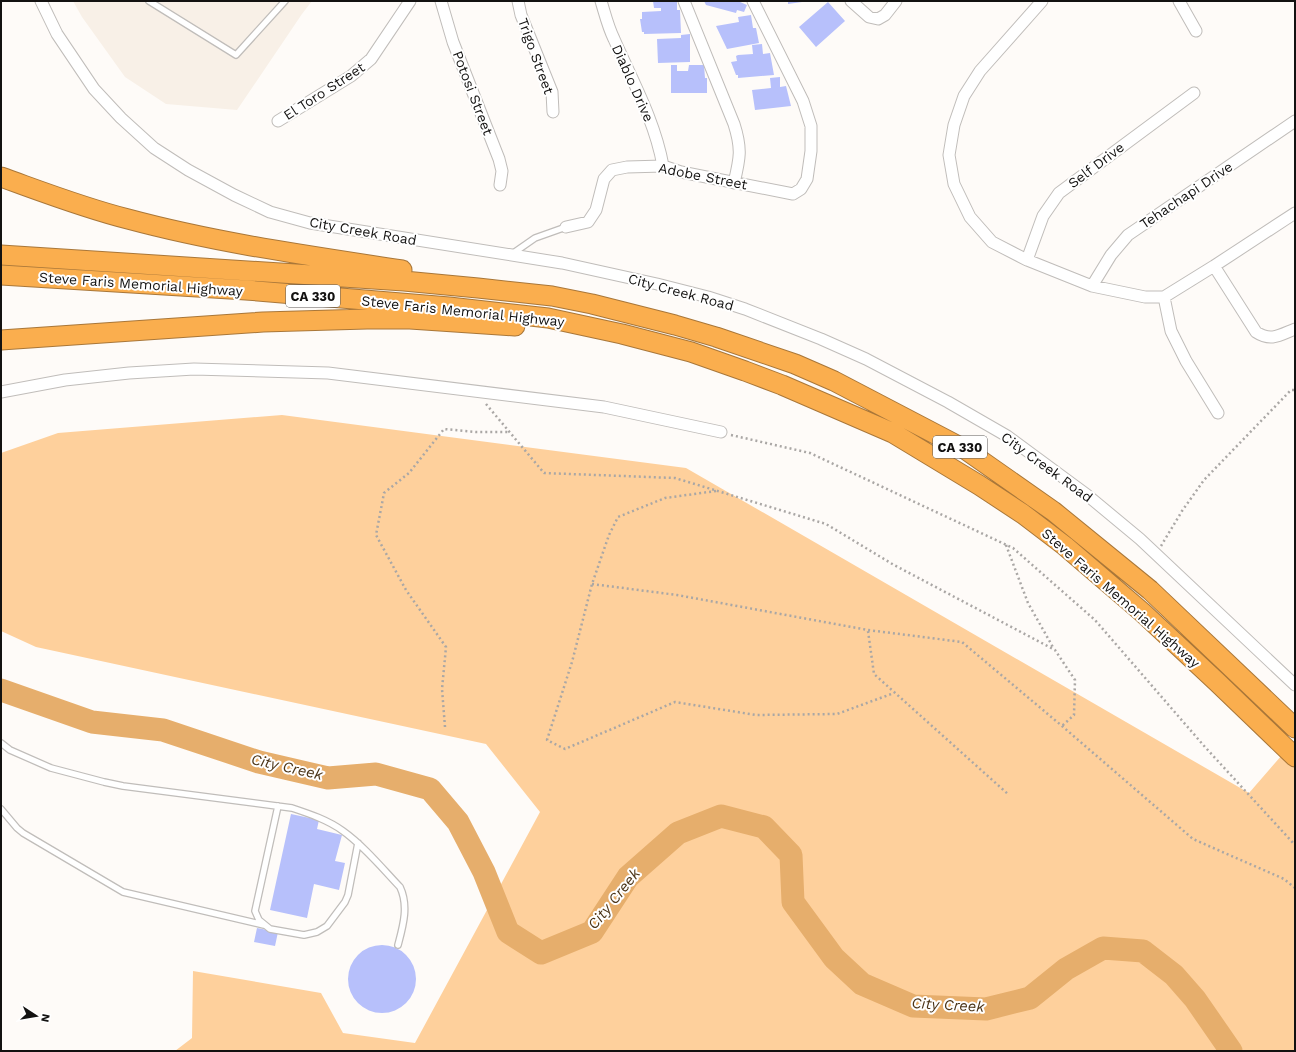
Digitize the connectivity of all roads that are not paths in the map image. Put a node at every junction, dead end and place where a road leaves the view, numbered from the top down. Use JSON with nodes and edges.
{"nodes":[{"id":1,"x":41,"y":1,"type":"edge"},
{"id":2,"x":149,"y":1,"type":"edge"},
{"id":3,"x":285,"y":1,"type":"edge"},
{"id":4,"x":410,"y":1,"type":"edge"},
{"id":5,"x":441,"y":1,"type":"edge"},
{"id":6,"x":518,"y":1,"type":"edge"},
{"id":7,"x":601,"y":1,"type":"edge"},
{"id":8,"x":684,"y":1,"type":"edge"},
{"id":9,"x":753,"y":1,"type":"edge"},
{"id":10,"x":851,"y":1,"type":"edge"},
{"id":11,"x":896,"y":1,"type":"edge"},
{"id":12,"x":1042,"y":1,"type":"edge"},
{"id":13,"x":1179,"y":1,"type":"edge"},
{"id":14,"x":1196,"y":31,"type":"dead end"},
{"id":15,"x":1194,"y":93,"type":"dead end"},
{"id":16,"x":553,"y":112,"type":"dead end"},
{"id":17,"x":278,"y":121,"type":"dead end"},
{"id":18,"x":1295,"y":121,"type":"edge"},
{"id":19,"x":663,"y":166,"type":"junction"},
{"id":20,"x":1,"y":176,"type":"edge"},
{"id":21,"x":734,"y":183,"type":"junction"},
{"id":22,"x":500,"y":185,"type":"dead end"},
{"id":23,"x":1295,"y":213,"type":"edge"},
{"id":24,"x":566,"y":227,"type":"joint"},
{"id":25,"x":1,"y":255,"type":"edge"},
{"id":26,"x":511,"y":255,"type":"junction"},
{"id":27,"x":1027,"y":260,"type":"junction"},
{"id":28,"x":1214,"y":266,"type":"junction"},
{"id":29,"x":1,"y":275,"type":"edge"},
{"id":30,"x":1092,"y":286,"type":"junction"},
{"id":31,"x":552,"y":296,"type":"junction"},
{"id":32,"x":1164,"y":297,"type":"junction"},
{"id":33,"x":1295,"y":329,"type":"edge"},
{"id":34,"x":622,"y":334,"type":"junction"},
{"id":35,"x":1,"y":340,"type":"edge"},
{"id":36,"x":1,"y":392,"type":"edge"},
{"id":37,"x":1218,"y":413,"type":"dead end"},
{"id":38,"x":721,"y":432,"type":"road end"},
{"id":39,"x":1295,"y":685,"type":"edge"},
{"id":40,"x":1295,"y":728,"type":"edge"},
{"id":41,"x":1,"y":743,"type":"edge"},
{"id":42,"x":1295,"y":757,"type":"edge"},
{"id":43,"x":278,"y":806,"type":"junction"},
{"id":44,"x":1,"y":809,"type":"edge"},
{"id":45,"x":358,"y":843,"type":"junction"},
{"id":46,"x":264,"y":925,"type":"junction"},
{"id":47,"x":398,"y":945,"type":"dead end"}],
"edges":[{"from":1,"to":26,"type":"street","name":"City Creek Road"},
{"from":2,"to":3,"type":"lane"},
{"from":4,"to":17,"type":"street","name":"El Toro Street"},
{"from":5,"to":22,"type":"street","name":"Potosi Street"},
{"from":6,"to":16,"type":"street","name":"Trigo Street"},
{"from":7,"to":19,"type":"street","name":"Diablo Drive"},
{"from":8,"to":21,"type":"street"},
{"from":9,"to":21,"type":"street","name":"Adobe Street"},
{"from":10,"to":11,"type":"street"},
{"from":12,"to":27,"type":"street"},
{"from":13,"to":14,"type":"street"},
{"from":15,"to":27,"type":"street","name":"Self Drive"},
{"from":18,"to":30,"type":"street","name":"Tehachapi Drive"},
{"from":19,"to":21,"type":"street","name":"Adobe Street"},
{"from":19,"to":24,"type":"street","name":"Adobe Street"},
{"from":20,"to":31,"type":"highway"},
{"from":23,"to":28,"type":"street"},
{"from":24,"to":26,"type":"lane"},
{"from":25,"to":31,"type":"highway","name":"Steve Faris Memorial Highway","number":"CA 330"},
{"from":26,"to":39,"type":"street","name":"City Creek Road"},
{"from":27,"to":30,"type":"street"},
{"from":28,"to":32,"type":"street"},
{"from":28,"to":33,"type":"street"},
{"from":29,"to":34,"type":"highway","name":"Steve Faris Memorial Highway","number":"CA 330"},
{"from":30,"to":32,"type":"street"},
{"from":31,"to":40,"type":"highway","name":"Steve Faris Memorial Highway","number":"CA 330"},
{"from":32,"to":37,"type":"street"},
{"from":34,"to":35,"type":"highway"},
{"from":34,"to":42,"type":"highway","name":"Steve Faris Memorial Highway","number":"CA 330"},
{"from":36,"to":38,"type":"street"},
{"from":41,"to":43,"type":"lane"},
{"from":43,"to":45,"type":"lane"},
{"from":43,"to":46,"type":"lane"},
{"from":44,"to":46,"type":"lane"},
{"from":45,"to":46,"type":"lane"},
{"from":45,"to":47,"type":"lane"}]}
